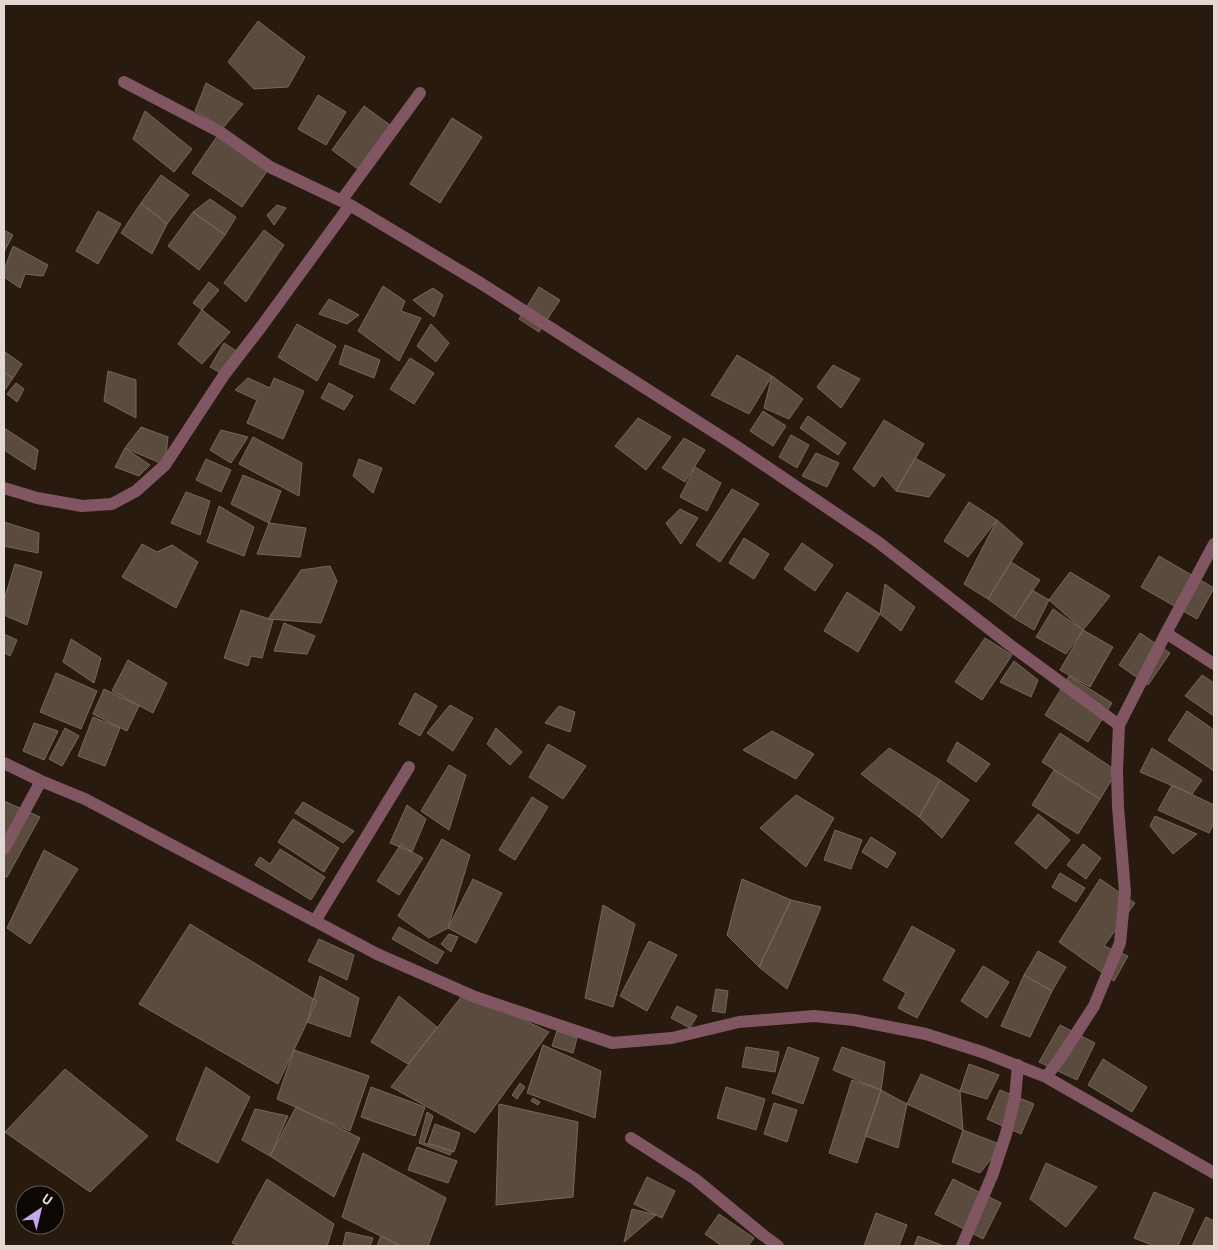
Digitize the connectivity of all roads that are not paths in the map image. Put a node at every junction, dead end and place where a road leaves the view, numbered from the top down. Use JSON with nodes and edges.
{"nodes":[{"id":1,"x":124,"y":82,"type":"dead end"},
{"id":2,"x":420,"y":93,"type":"dead end"},
{"id":3,"x":346,"y":203,"type":"junction"},
{"id":4,"x":4,"y":488,"type":"edge"},
{"id":5,"x":1214,"y":544,"type":"edge"},
{"id":6,"x":1166,"y":633,"type":"junction"},
{"id":7,"x":1214,"y":664,"type":"edge"},
{"id":8,"x":1119,"y":725,"type":"junction"},
{"id":9,"x":4,"y":763,"type":"edge"},
{"id":10,"x":409,"y":767,"type":"dead end"},
{"id":11,"x":42,"y":780,"type":"junction"},
{"id":12,"x":4,"y":849,"type":"edge"},
{"id":13,"x":315,"y":921,"type":"junction"},
{"id":14,"x":1018,"y":1065,"type":"junction"},
{"id":15,"x":1046,"y":1076,"type":"junction"},
{"id":16,"x":631,"y":1138,"type":"dead end"},
{"id":17,"x":1214,"y":1173,"type":"edge"},
{"id":18,"x":778,"y":1246,"type":"edge"},
{"id":19,"x":962,"y":1246,"type":"edge"}],
"edges":[{"from":1,"to":3,"type":"street"},
{"from":2,"to":3,"type":"street"},
{"from":3,"to":4,"type":"street"},
{"from":3,"to":8,"type":"street"},
{"from":5,"to":6,"type":"street"},
{"from":6,"to":7,"type":"street"},
{"from":6,"to":8,"type":"street"},
{"from":8,"to":15,"type":"street"},
{"from":9,"to":11,"type":"street"},
{"from":10,"to":13,"type":"street"},
{"from":11,"to":12,"type":"street"},
{"from":11,"to":13,"type":"street"},
{"from":13,"to":14,"type":"street"},
{"from":14,"to":15,"type":"street"},
{"from":14,"to":19,"type":"street"},
{"from":15,"to":17,"type":"street"},
{"from":16,"to":18,"type":"street"}]}
